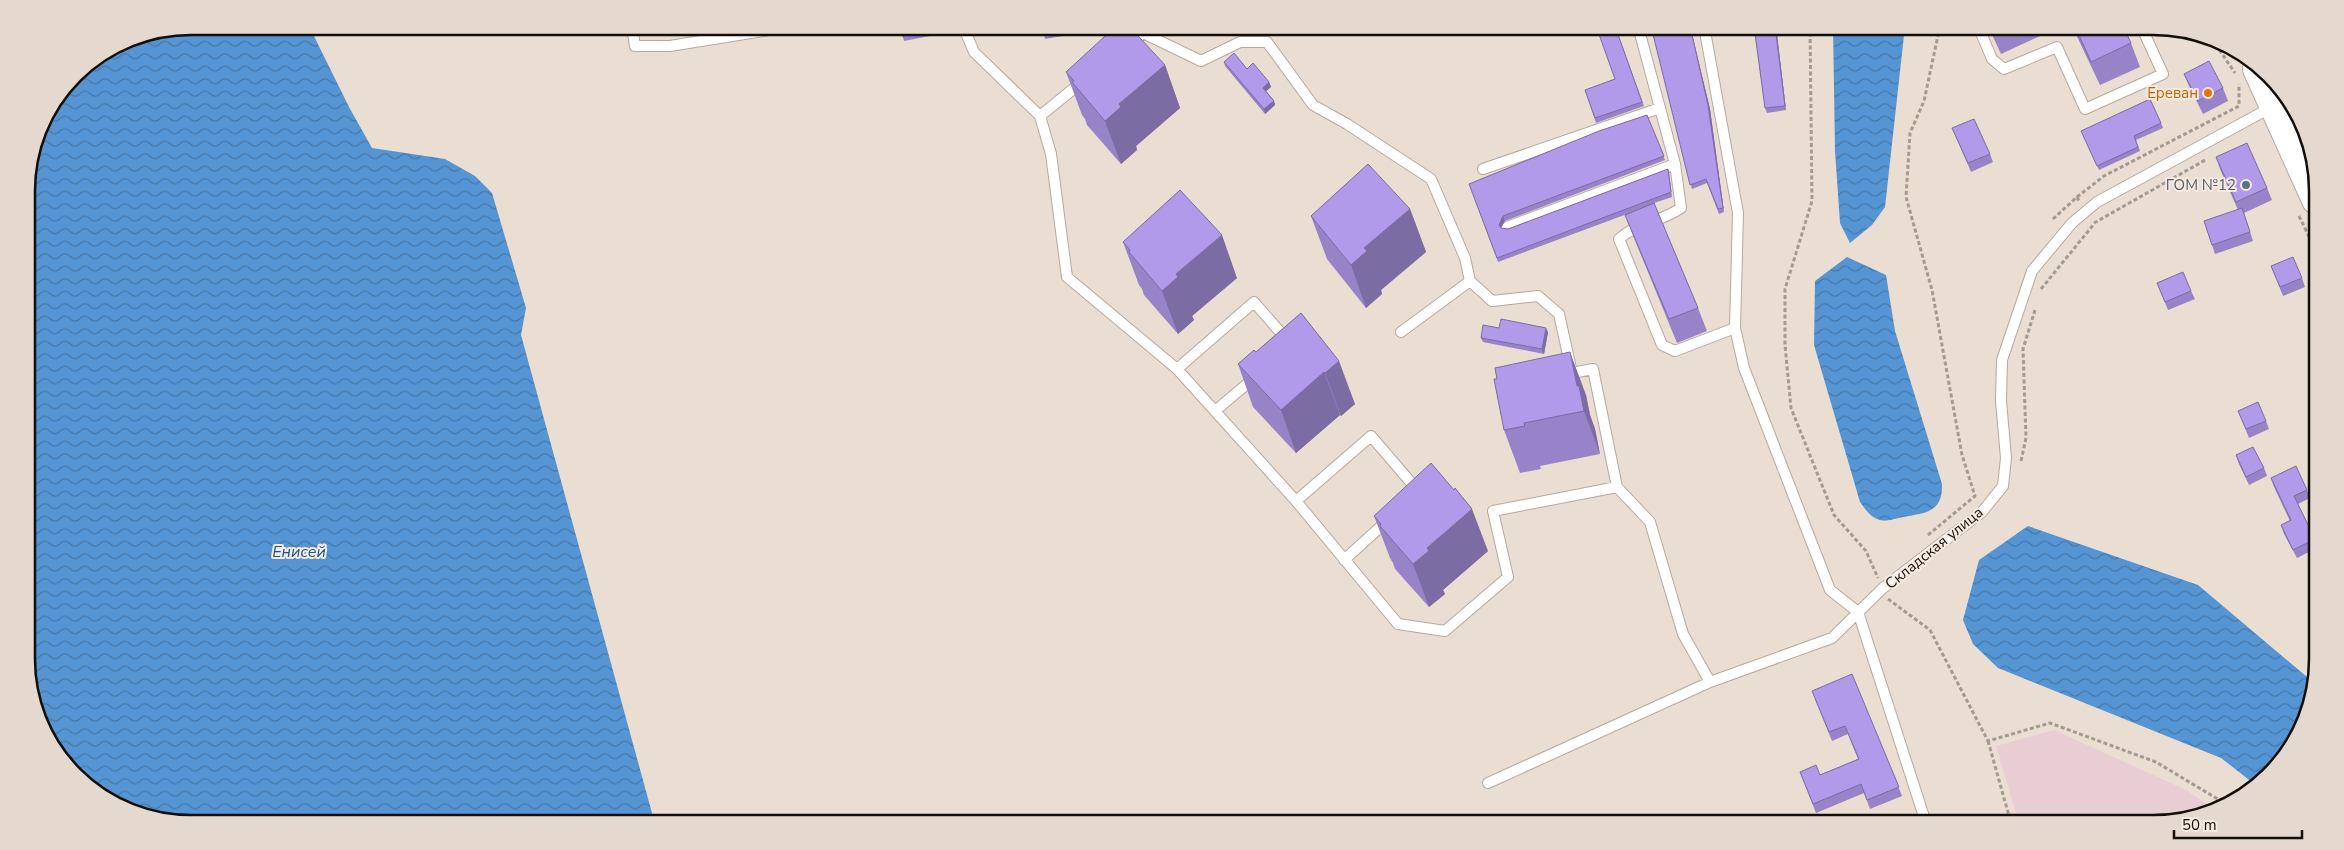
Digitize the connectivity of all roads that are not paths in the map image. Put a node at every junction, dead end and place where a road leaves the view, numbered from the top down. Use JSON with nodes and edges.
{"nodes":[{"id":1,"x":633,"y":35,"type":"edge"},
{"id":2,"x":734,"y":35,"type":"edge"},
{"id":3,"x":967,"y":35,"type":"edge"},
{"id":4,"x":1141,"y":35,"type":"edge"},
{"id":5,"x":1147,"y":35,"type":"edge"},
{"id":6,"x":1640,"y":35,"type":"edge"},
{"id":7,"x":1706,"y":35,"type":"edge"},
{"id":8,"x":1982,"y":35,"type":"edge"},
{"id":9,"x":2146,"y":35,"type":"edge"},
{"id":10,"x":1121,"y":51,"type":"edge"},
{"id":11,"x":1092,"y":74,"type":"edge"},
{"id":12,"x":2261,"y":79,"type":"edge"},
{"id":13,"x":2273,"y":107,"type":"junction"},
{"id":14,"x":1660,"y":108,"type":"junction"},
{"id":15,"x":1040,"y":116,"type":"junction"},
{"id":16,"x":1675,"y":164,"type":"junction"},
{"id":17,"x":1483,"y":169,"type":"dead end"},
{"id":18,"x":2309,"y":184,"type":"edge"},
{"id":19,"x":1507,"y":227,"type":"edge"},
{"id":20,"x":1470,"y":281,"type":"junction"},
{"id":21,"x":1735,"y":328,"type":"junction"},
{"id":22,"x":1401,"y":332,"type":"dead end"},
{"id":23,"x":1284,"y":351,"type":"edge"},
{"id":24,"x":1264,"y":369,"type":"edge"},
{"id":25,"x":1177,"y":370,"type":"junction"},
{"id":26,"x":1215,"y":411,"type":"junction"},
{"id":27,"x":1617,"y":487,"type":"junction"},
{"id":28,"x":1412,"y":498,"type":"edge"},
{"id":29,"x":1296,"y":501,"type":"junction"},
{"id":30,"x":1399,"y":510,"type":"edge"},
{"id":31,"x":1344,"y":560,"type":"junction"},
{"id":32,"x":1858,"y":612,"type":"junction"},
{"id":33,"x":1710,"y":682,"type":"junction"},
{"id":34,"x":1488,"y":783,"type":"dead end"},
{"id":35,"x":1923,"y":815,"type":"edge"}],
"edges":[{"from":1,"to":2,"type":"lane"},
{"from":3,"to":15,"type":"lane"},
{"from":4,"to":10,"type":"lane"},
{"from":5,"to":20,"type":"lane"},
{"from":6,"to":14,"type":"lane"},
{"from":7,"to":21,"type":"lane"},
{"from":8,"to":9,"type":"lane"},
{"from":11,"to":15,"type":"lane"},
{"from":12,"to":13,"type":"main road"},
{"from":13,"to":18,"type":"main road"},
{"from":13,"to":32,"type":"lane","name":"Складская улица"},
{"from":14,"to":16,"type":"lane"},
{"from":14,"to":17,"type":"lane"},
{"from":15,"to":25,"type":"lane"},
{"from":16,"to":19,"type":"lane"},
{"from":16,"to":21,"type":"lane"},
{"from":20,"to":22,"type":"lane"},
{"from":20,"to":27,"type":"lane"},
{"from":21,"to":32,"type":"lane"},
{"from":23,"to":25,"type":"lane"},
{"from":24,"to":26,"type":"lane"},
{"from":25,"to":26,"type":"lane"},
{"from":26,"to":29,"type":"lane"},
{"from":27,"to":31,"type":"lane"},
{"from":27,"to":33,"type":"lane"},
{"from":28,"to":29,"type":"lane"},
{"from":29,"to":31,"type":"lane"},
{"from":30,"to":31,"type":"lane"},
{"from":32,"to":33,"type":"lane","name":"Складская улица"},
{"from":32,"to":35,"type":"lane"},
{"from":33,"to":34,"type":"lane","name":"Складская улица"}]}
